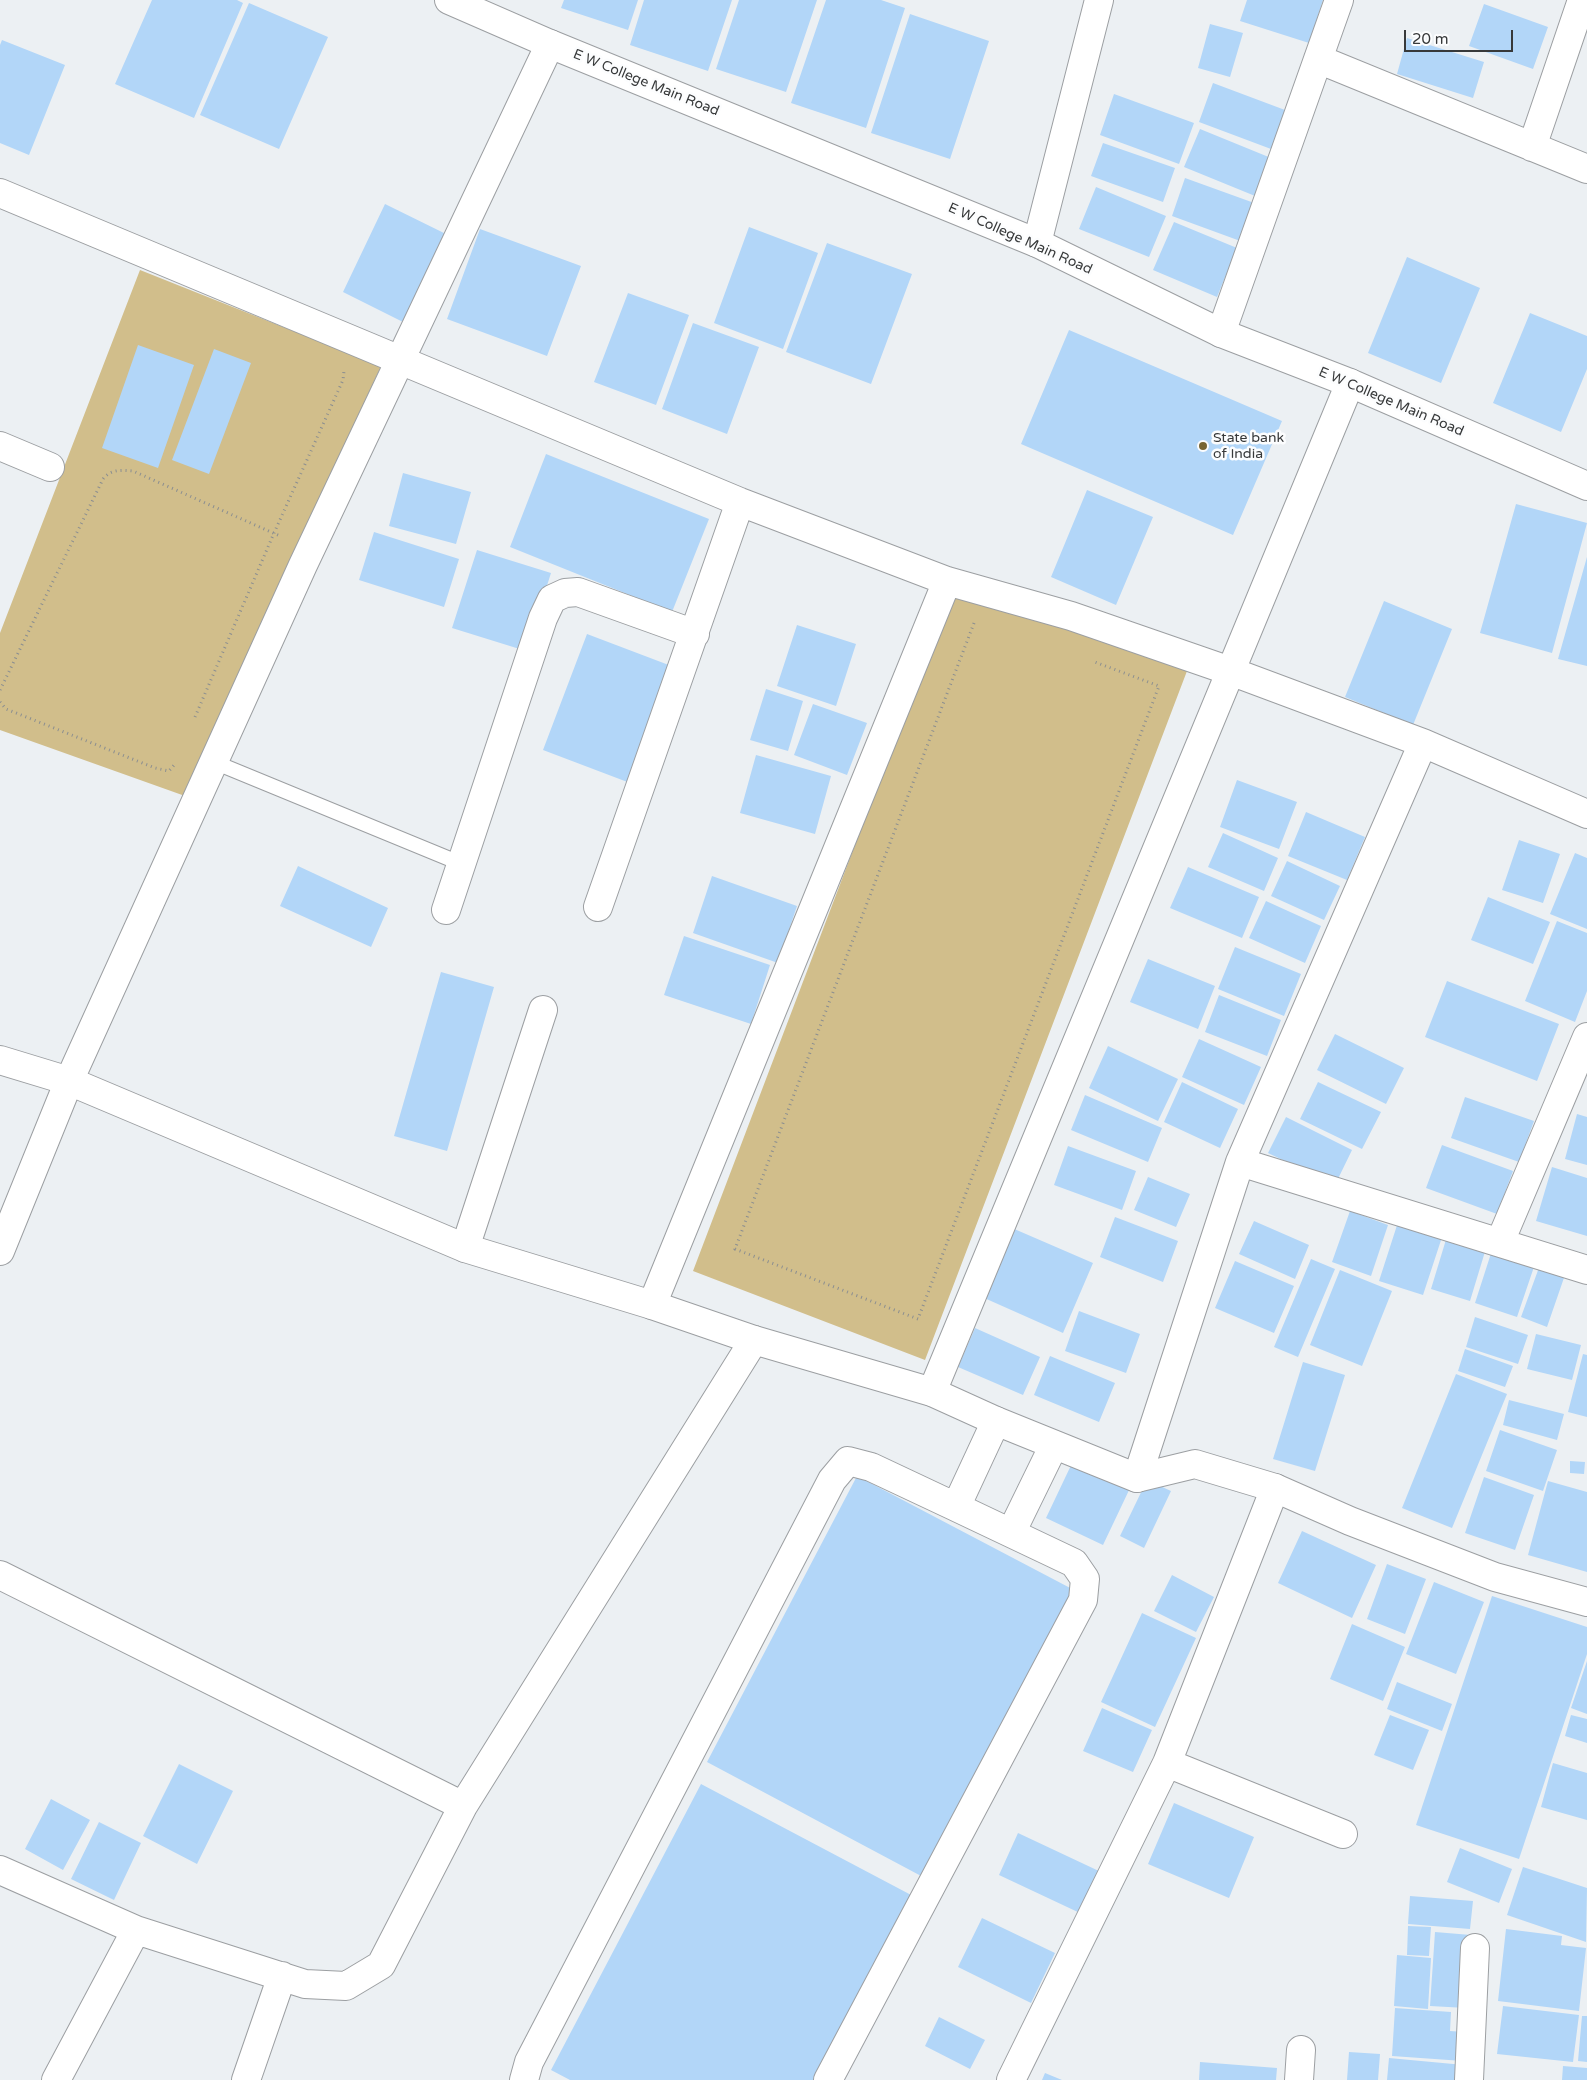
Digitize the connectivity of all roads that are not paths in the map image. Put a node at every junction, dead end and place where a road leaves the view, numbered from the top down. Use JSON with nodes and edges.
{"nodes":[{"id":1,"x":449,"y":0,"type":"edge"},
{"id":2,"x":1098,"y":0,"type":"edge"},
{"id":3,"x":1339,"y":0,"type":"edge"},
{"id":4,"x":1582,"y":0,"type":"edge"},
{"id":5,"x":550,"y":44,"type":"junction"},
{"id":6,"x":1318,"y":59,"type":"junction"},
{"id":7,"x":1532,"y":147,"type":"junction"},
{"id":8,"x":1587,"y":169,"type":"edge"},
{"id":9,"x":0,"y":193,"type":"edge"},
{"id":10,"x":1037,"y":243,"type":"junction"},
{"id":11,"x":1221,"y":333,"type":"junction"},
{"id":12,"x":400,"y":360,"type":"junction"},
{"id":13,"x":1350,"y":383,"type":"junction"},
{"id":14,"x":0,"y":446,"type":"edge"},
{"id":15,"x":50,"y":467,"type":"dead end"},
{"id":16,"x":1587,"y":486,"type":"edge"},
{"id":17,"x":740,"y":502,"type":"junction"},
{"id":18,"x":947,"y":581,"type":"junction"},
{"id":19,"x":695,"y":634,"type":"junction"},
{"id":20,"x":1230,"y":671,"type":"junction"},
{"id":21,"x":1423,"y":743,"type":"junction"},
{"id":22,"x":214,"y":762,"type":"junction"},
{"id":23,"x":1587,"y":814,"type":"edge"},
{"id":24,"x":462,"y":864,"type":"junction"},
{"id":25,"x":598,"y":908,"type":"dead end"},
{"id":26,"x":446,"y":910,"type":"dead end"},
{"id":27,"x":543,"y":1010,"type":"dead end"},
{"id":28,"x":1587,"y":1037,"type":"edge"},
{"id":29,"x":0,"y":1060,"type":"edge"},
{"id":30,"x":68,"y":1081,"type":"junction"},
{"id":31,"x":1240,"y":1162,"type":"junction"},
{"id":32,"x":1500,"y":1242,"type":"junction"},
{"id":33,"x":465,"y":1248,"type":"junction"},
{"id":34,"x":0,"y":1251,"type":"edge"},
{"id":35,"x":1587,"y":1270,"type":"edge"},
{"id":36,"x":652,"y":1305,"type":"junction"},
{"id":37,"x":754,"y":1340,"type":"junction"},
{"id":38,"x":932,"y":1392,"type":"junction"},
{"id":39,"x":996,"y":1421,"type":"junction"},
{"id":40,"x":1054,"y":1445,"type":"junction"},
{"id":41,"x":1137,"y":1478,"type":"junction"},
{"id":42,"x":1275,"y":1488,"type":"junction"},
{"id":43,"x":956,"y":1506,"type":"junction"},
{"id":44,"x":1011,"y":1533,"type":"junction"},
{"id":45,"x":0,"y":1575,"type":"edge"},
{"id":46,"x":1587,"y":1602,"type":"edge"},
{"id":47,"x":1167,"y":1763,"type":"junction"},
{"id":48,"x":463,"y":1806,"type":"junction"},
{"id":49,"x":1343,"y":1834,"type":"dead end"},
{"id":50,"x":0,"y":1870,"type":"edge"},
{"id":51,"x":136,"y":1930,"type":"junction"},
{"id":52,"x":1475,"y":1948,"type":"dead end"},
{"id":53,"x":282,"y":1976,"type":"junction"},
{"id":54,"x":1301,"y":2050,"type":"dead end"},
{"id":55,"x":56,"y":2080,"type":"edge"},
{"id":56,"x":246,"y":2080,"type":"edge"},
{"id":57,"x":524,"y":2080,"type":"edge"},
{"id":58,"x":828,"y":2080,"type":"edge"},
{"id":59,"x":1011,"y":2080,"type":"edge"},
{"id":60,"x":1299,"y":2080,"type":"edge"},
{"id":61,"x":1469,"y":2080,"type":"edge"}],
"edges":[{"from":1,"to":5,"type":"street","name":"E W College Main Road"},
{"from":2,"to":10,"type":"street"},
{"from":3,"to":6,"type":"street"},
{"from":4,"to":7,"type":"street"},
{"from":5,"to":10,"type":"street","name":"E W College Main Road"},
{"from":5,"to":12,"type":"street"},
{"from":6,"to":7,"type":"street"},
{"from":6,"to":11,"type":"street"},
{"from":7,"to":8,"type":"street"},
{"from":9,"to":12,"type":"street"},
{"from":10,"to":11,"type":"street","name":"E W College Main Road"},
{"from":11,"to":13,"type":"street","name":"E W College Main Road"},
{"from":12,"to":17,"type":"street"},
{"from":12,"to":22,"type":"street"},
{"from":13,"to":16,"type":"street","name":"E W College Main Road"},
{"from":13,"to":20,"type":"street"},
{"from":14,"to":15,"type":"street"},
{"from":17,"to":18,"type":"street"},
{"from":17,"to":19,"type":"street"},
{"from":18,"to":20,"type":"street"},
{"from":18,"to":36,"type":"street"},
{"from":19,"to":24,"type":"street"},
{"from":19,"to":25,"type":"street"},
{"from":20,"to":21,"type":"street"},
{"from":20,"to":38,"type":"street"},
{"from":21,"to":23,"type":"street"},
{"from":21,"to":31,"type":"street"},
{"from":22,"to":24,"type":"lane"},
{"from":22,"to":30,"type":"street"},
{"from":24,"to":26,"type":"street"},
{"from":27,"to":33,"type":"street"},
{"from":28,"to":32,"type":"street"},
{"from":29,"to":30,"type":"street"},
{"from":30,"to":33,"type":"street"},
{"from":30,"to":34,"type":"street"},
{"from":31,"to":32,"type":"street"},
{"from":31,"to":41,"type":"street"},
{"from":32,"to":35,"type":"street"},
{"from":33,"to":36,"type":"street"},
{"from":36,"to":37,"type":"street"},
{"from":37,"to":38,"type":"street"},
{"from":37,"to":48,"type":"street"},
{"from":38,"to":39,"type":"street"},
{"from":39,"to":40,"type":"street"},
{"from":39,"to":43,"type":"street"},
{"from":40,"to":41,"type":"street"},
{"from":40,"to":44,"type":"street"},
{"from":41,"to":42,"type":"street"},
{"from":42,"to":46,"type":"street"},
{"from":42,"to":47,"type":"street"},
{"from":43,"to":44,"type":"street"},
{"from":43,"to":57,"type":"street"},
{"from":44,"to":58,"type":"street"},
{"from":45,"to":48,"type":"street"},
{"from":47,"to":49,"type":"street"},
{"from":47,"to":59,"type":"street"},
{"from":48,"to":53,"type":"street"},
{"from":50,"to":51,"type":"street"},
{"from":51,"to":53,"type":"street"},
{"from":51,"to":55,"type":"street"},
{"from":52,"to":61,"type":"street"},
{"from":53,"to":56,"type":"street"},
{"from":54,"to":60,"type":"street"}]}
